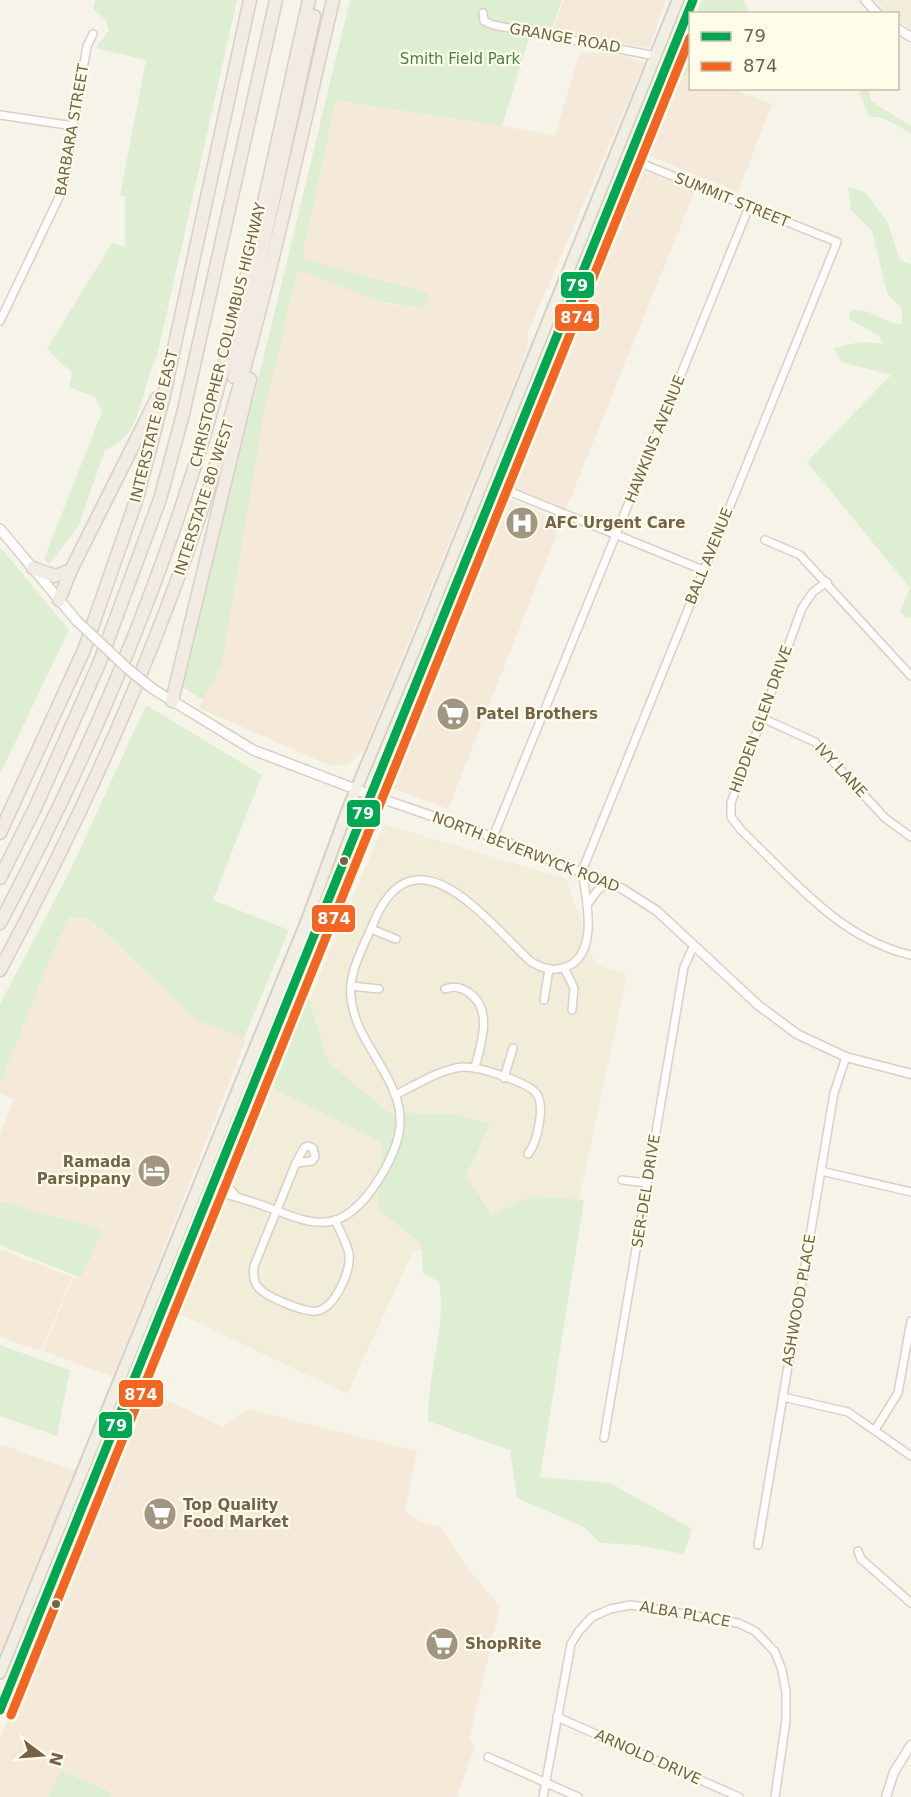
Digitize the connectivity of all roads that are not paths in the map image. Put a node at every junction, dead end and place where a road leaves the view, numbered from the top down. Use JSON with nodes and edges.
{"nodes":[{"id":1,"x":250,"y":0,"type":"edge"},
{"id":2,"x":276,"y":0,"type":"edge"},
{"id":3,"x":309,"y":0,"type":"edge"},
{"id":4,"x":317,"y":0,"type":"edge"},
{"id":5,"x":333,"y":0,"type":"edge"},
{"id":6,"x":678,"y":0,"type":"edge"},
{"id":7,"x":693,"y":0,"type":"edge"},
{"id":8,"x":865,"y":0,"type":"edge"},
{"id":9,"x":876,"y":12,"type":"edge"},
{"id":10,"x":483,"y":13,"type":"dead end"},
{"id":11,"x":93,"y":34,"type":"dead end"},
{"id":12,"x":656,"y":56,"type":"junction"},
{"id":13,"x":0,"y":115,"type":"edge"},
{"id":14,"x":74,"y":126,"type":"junction"},
{"id":15,"x":628,"y":158,"type":"junction"},
{"id":16,"x":749,"y":207,"type":"junction"},
{"id":17,"x":837,"y":242,"type":"joint"},
{"id":18,"x":0,"y":321,"type":"edge"},
{"id":19,"x":249,"y":355,"type":"junction"},
{"id":20,"x":170,"y":363,"type":"junction"},
{"id":21,"x":496,"y":486,"type":"junction"},
{"id":22,"x":0,"y":529,"type":"edge"},
{"id":23,"x":616,"y":535,"type":"junction"},
{"id":24,"x":765,"y":540,"type":"dead end"},
{"id":25,"x":33,"y":568,"type":"junction"},
{"id":26,"x":71,"y":570,"type":"junction"},
{"id":27,"x":704,"y":570,"type":"junction"},
{"id":28,"x":827,"y":582,"type":"junction"},
{"id":29,"x":59,"y":600,"type":"junction"},
{"id":30,"x":158,"y":631,"type":"junction"},
{"id":31,"x":911,"y":676,"type":"edge"},
{"id":32,"x":172,"y":701,"type":"junction"},
{"id":33,"x":762,"y":718,"type":"junction"},
{"id":34,"x":356,"y":789,"type":"junction"},
{"id":35,"x":371,"y":795,"type":"junction"},
{"id":36,"x":0,"y":833,"type":"edge"},
{"id":37,"x":493,"y":837,"type":"junction"},
{"id":38,"x":911,"y":837,"type":"edge"},
{"id":39,"x":582,"y":871,"type":"junction"},
{"id":40,"x":0,"y":878,"type":"edge"},
{"id":41,"x":608,"y":882,"type":"junction"},
{"id":42,"x":587,"y":905,"type":"junction"},
{"id":43,"x":0,"y":923,"type":"edge"},
{"id":44,"x":371,"y":929,"type":"junction"},
{"id":45,"x":396,"y":939,"type":"dead end"},
{"id":46,"x":694,"y":945,"type":"junction"},
{"id":47,"x":911,"y":955,"type":"edge"},
{"id":48,"x":564,"y":968,"type":"junction"},
{"id":49,"x":549,"y":969,"type":"junction"},
{"id":50,"x":0,"y":970,"type":"edge"},
{"id":51,"x":351,"y":986,"type":"junction"},
{"id":52,"x":379,"y":989,"type":"dead end"},
{"id":53,"x":445,"y":989,"type":"dead end"},
{"id":54,"x":544,"y":1000,"type":"dead end"},
{"id":55,"x":572,"y":1010,"type":"dead end"},
{"id":56,"x":513,"y":1048,"type":"dead end"},
{"id":57,"x":846,"y":1057,"type":"junction"},
{"id":58,"x":475,"y":1068,"type":"junction"},
{"id":59,"x":911,"y":1074,"type":"edge"},
{"id":60,"x":504,"y":1078,"type":"junction"},
{"id":61,"x":395,"y":1095,"type":"junction"},
{"id":62,"x":528,"y":1154,"type":"dead end"},
{"id":63,"x":224,"y":1158,"type":"junction"},
{"id":64,"x":296,"y":1163,"type":"dead end"},
{"id":65,"x":821,"y":1171,"type":"junction"},
{"id":66,"x":622,"y":1180,"type":"dead end"},
{"id":67,"x":647,"y":1183,"type":"junction"},
{"id":68,"x":911,"y":1192,"type":"edge"},
{"id":69,"x":237,"y":1196,"type":"junction"},
{"id":70,"x":205,"y":1205,"type":"junction"},
{"id":71,"x":276,"y":1212,"type":"junction"},
{"id":72,"x":335,"y":1220,"type":"junction"},
{"id":73,"x":911,"y":1321,"type":"edge"},
{"id":74,"x":783,"y":1396,"type":"junction"},
{"id":75,"x":875,"y":1430,"type":"junction"},
{"id":76,"x":604,"y":1438,"type":"dead end"},
{"id":77,"x":911,"y":1456,"type":"edge"},
{"id":78,"x":758,"y":1545,"type":"dead end"},
{"id":79,"x":858,"y":1551,"type":"dead end"},
{"id":80,"x":911,"y":1603,"type":"edge"},
{"id":81,"x":0,"y":1673,"type":"edge"},
{"id":82,"x":0,"y":1710,"type":"edge"},
{"id":83,"x":557,"y":1717,"type":"junction"},
{"id":84,"x":911,"y":1745,"type":"edge"},
{"id":85,"x":488,"y":1757,"type":"dead end"},
{"id":86,"x":545,"y":1782,"type":"junction"},
{"id":87,"x":543,"y":1797,"type":"edge"},
{"id":88,"x":578,"y":1797,"type":"edge"},
{"id":89,"x":739,"y":1797,"type":"edge"},
{"id":90,"x":775,"y":1797,"type":"edge"},
{"id":91,"x":886,"y":1797,"type":"edge"}],
"edges":[{"from":1,"to":20,"type":"highway","name":"INTERSTATE 80 EAST"},
{"from":2,"to":40,"type":"highway","name":"CHRISTOPHER COLUMBUS HIGHWAY"},
{"from":3,"to":43,"type":"highway","name":"CHRISTOPHER COLUMBUS HIGHWAY"},
{"from":4,"to":30,"type":"highway"},
{"from":5,"to":19,"type":"highway","name":"INTERSTATE 80 WEST"},
{"from":6,"to":12,"type":"highway"},
{"from":7,"to":15,"type":"highway"},
{"from":8,"to":9,"type":"street"},
{"from":10,"to":12,"type":"street","name":"GRANGE ROAD"},
{"from":11,"to":14,"type":"street","name":"BARBARA STREET"},
{"from":12,"to":34,"type":"highway"},
{"from":13,"to":14,"type":"street"},
{"from":14,"to":18,"type":"street","name":"BARBARA STREET"},
{"from":15,"to":16,"type":"street","name":"SUMMIT STREET"},
{"from":15,"to":21,"type":"highway"},
{"from":16,"to":17,"type":"street","name":"SUMMIT STREET"},
{"from":16,"to":23,"type":"street","name":"HAWKINS AVENUE"},
{"from":17,"to":27,"type":"street","name":"BALL AVENUE"},
{"from":19,"to":30,"type":"highway","name":"INTERSTATE 80 WEST"},
{"from":19,"to":32,"type":"highway"},
{"from":20,"to":26,"type":"highway"},
{"from":20,"to":36,"type":"highway","name":"INTERSTATE 80 EAST"},
{"from":21,"to":23,"type":"street"},
{"from":21,"to":35,"type":"highway"},
{"from":22,"to":25,"type":"main road"},
{"from":23,"to":27,"type":"street"},
{"from":23,"to":37,"type":"street","name":"HAWKINS AVENUE"},
{"from":24,"to":28,"type":"street"},
{"from":25,"to":26,"type":"highway"},
{"from":25,"to":29,"type":"main road"},
{"from":26,"to":29,"type":"highway"},
{"from":27,"to":39,"type":"street","name":"BALL AVENUE"},
{"from":28,"to":31,"type":"street"},
{"from":28,"to":33,"type":"street","name":"HIDDEN GLEN DRIVE"},
{"from":29,"to":32,"type":"main road","bridge":true},
{"from":30,"to":50,"type":"highway","name":"INTERSTATE 80 WEST"},
{"from":32,"to":34,"type":"main road"},
{"from":33,"to":38,"type":"street","name":"IVY LANE"},
{"from":33,"to":47,"type":"street","name":"HIDDEN GLEN DRIVE"},
{"from":34,"to":35,"type":"main road"},
{"from":34,"to":81,"type":"highway"},
{"from":35,"to":37,"type":"street","name":"NORTH BEVERWYCK ROAD"},
{"from":35,"to":63,"type":"highway"},
{"from":37,"to":39,"type":"street","name":"NORTH BEVERWYCK ROAD"},
{"from":39,"to":41,"type":"street","name":"NORTH BEVERWYCK ROAD"},
{"from":39,"to":42,"type":"street"},
{"from":41,"to":42,"type":"street"},
{"from":41,"to":46,"type":"street","name":"NORTH BEVERWYCK ROAD"},
{"from":42,"to":48,"type":"street"},
{"from":44,"to":45,"type":"street"},
{"from":44,"to":49,"type":"street"},
{"from":44,"to":51,"type":"street"},
{"from":46,"to":57,"type":"street","name":"NORTH BEVERWYCK ROAD"},
{"from":46,"to":67,"type":"street","name":"SER-DEL DRIVE"},
{"from":48,"to":49,"type":"street"},
{"from":48,"to":55,"type":"street"},
{"from":49,"to":54,"type":"street"},
{"from":51,"to":52,"type":"street"},
{"from":51,"to":61,"type":"street"},
{"from":53,"to":58,"type":"street"},
{"from":56,"to":60,"type":"street"},
{"from":57,"to":59,"type":"street","name":"NORTH BEVERWYCK ROAD"},
{"from":57,"to":65,"type":"street","name":"ASHWOOD PLACE"},
{"from":58,"to":60,"type":"street"},
{"from":58,"to":61,"type":"street"},
{"from":60,"to":62,"type":"street"},
{"from":61,"to":72,"type":"street"},
{"from":63,"to":69,"type":"street"},
{"from":63,"to":70,"type":"highway"},
{"from":64,"to":71,"type":"street"},
{"from":65,"to":68,"type":"street"},
{"from":65,"to":74,"type":"street","name":"ASHWOOD PLACE"},
{"from":66,"to":67,"type":"street"},
{"from":67,"to":76,"type":"street","name":"SER-DEL DRIVE"},
{"from":69,"to":70,"type":"street"},
{"from":69,"to":71,"type":"street"},
{"from":70,"to":82,"type":"highway"},
{"from":71,"to":72,"type":"street"},
{"from":71,"to":72,"type":"street"},
{"from":73,"to":75,"type":"street"},
{"from":74,"to":75,"type":"street"},
{"from":74,"to":78,"type":"street","name":"ASHWOOD PLACE"},
{"from":75,"to":77,"type":"street"},
{"from":79,"to":80,"type":"street"},
{"from":83,"to":86,"type":"street","name":"ALBA PLACE"},
{"from":83,"to":89,"type":"street","name":"ARNOLD DRIVE"},
{"from":83,"to":90,"type":"street","name":"ALBA PLACE"},
{"from":84,"to":91,"type":"street"},
{"from":85,"to":86,"type":"street"},
{"from":86,"to":87,"type":"street","name":"ALBA PLACE"},
{"from":86,"to":88,"type":"street"}]}
